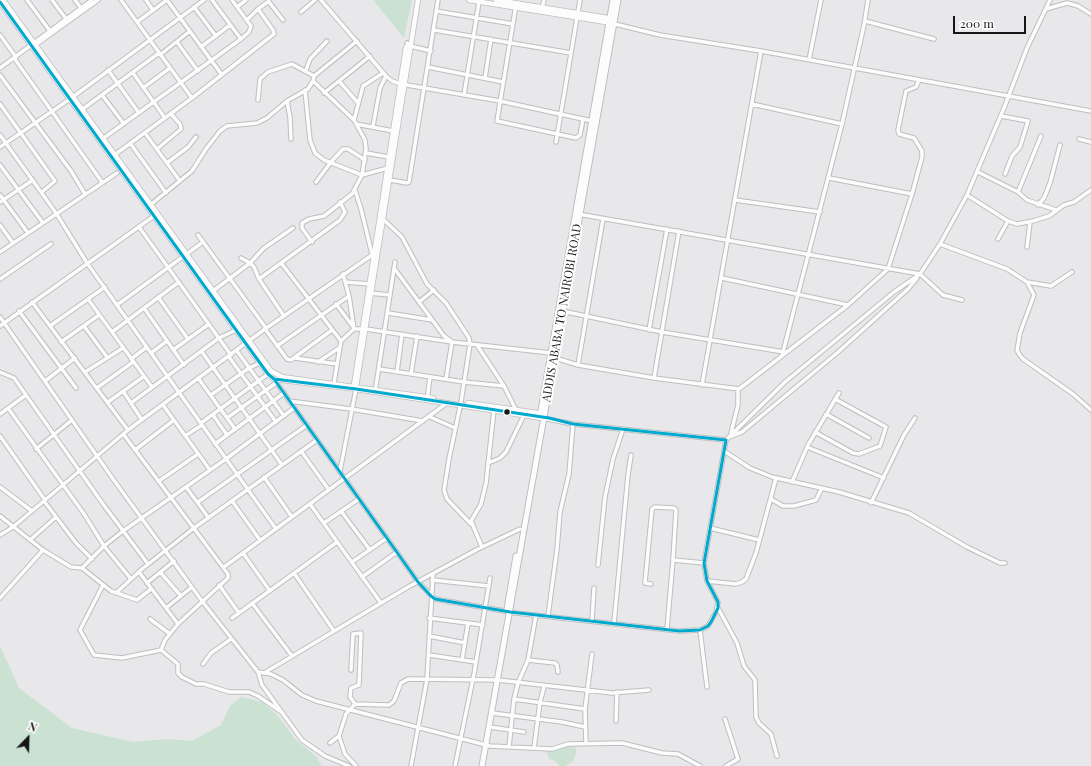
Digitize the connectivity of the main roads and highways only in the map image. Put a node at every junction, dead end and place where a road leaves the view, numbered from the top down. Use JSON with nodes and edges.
{"nodes":[{"id":1,"x":3,"y":0,"type":"edge"},
{"id":2,"x":415,"y":0,"type":"edge"},
{"id":3,"x":418,"y":0,"type":"edge"},
{"id":4,"x":469,"y":0,"type":"edge"},
{"id":5,"x":496,"y":0,"type":"edge"},
{"id":6,"x":614,"y":0,"type":"edge"},
{"id":7,"x":618,"y":0,"type":"edge"},
{"id":8,"x":476,"y":1,"type":"edge"},
{"id":9,"x":0,"y":2,"type":"edge"},
{"id":10,"x":516,"y":5,"type":"junction"},
{"id":11,"x":6,"y":7,"type":"junction"},
{"id":12,"x":612,"y":21,"type":"junction"},
{"id":13,"x":408,"y":44,"type":"junction"},
{"id":14,"x":403,"y":84,"type":"junction"},
{"id":15,"x":150,"y":205,"type":"junction"},
{"id":16,"x":578,"y":214,"type":"junction"},
{"id":17,"x":185,"y":256,"type":"junction"},
{"id":18,"x":370,"y":293,"type":"junction"},
{"id":19,"x":561,"y":311,"type":"junction"},
{"id":20,"x":248,"y":342,"type":"junction"},
{"id":21,"x":355,"y":389,"type":"junction"},
{"id":22,"x":427,"y":399,"type":"junction"},
{"id":23,"x":461,"y":404,"type":"junction"},
{"id":24,"x":494,"y":409,"type":"junction"},
{"id":25,"x":541,"y":416,"type":"junction"},
{"id":26,"x":508,"y":612,"type":"junction"},
{"id":27,"x":496,"y":680,"type":"junction"},
{"id":28,"x":485,"y":744,"type":"junction"},
{"id":29,"x":482,"y":766,"type":"edge"}],
"edges":[{"from":1,"to":11,"type":"main road"},
{"from":2,"to":13,"type":"main road"},
{"from":3,"to":13,"type":"main road"},
{"from":4,"to":8,"type":"main road"},
{"from":5,"to":10,"type":"main road"},
{"from":6,"to":12,"type":"highway","name":"ADDIS ABABA TO NAIROBI ROAD"},
{"from":7,"to":12,"type":"highway","name":"ADDIS ABABA TO NAIROBI ROAD"},
{"from":8,"to":10,"type":"main road"},
{"from":9,"to":11,"type":"main road"},
{"from":10,"to":12,"type":"main road"},
{"from":11,"to":15,"type":"main road"},
{"from":12,"to":16,"type":"highway","name":"ADDIS ABABA TO NAIROBI ROAD"},
{"from":12,"to":16,"type":"highway","name":"ADDIS ABABA TO NAIROBI ROAD"},
{"from":13,"to":14,"type":"main road"},
{"from":14,"to":18,"type":"main road"},
{"from":14,"to":18,"type":"main road"},
{"from":15,"to":17,"type":"main road"},
{"from":15,"to":17,"type":"main road"},
{"from":16,"to":19,"type":"highway","name":"ADDIS ABABA TO NAIROBI ROAD"},
{"from":17,"to":20,"type":"main road"},
{"from":17,"to":20,"type":"main road"},
{"from":18,"to":21,"type":"main road"},
{"from":19,"to":25,"type":"highway","name":"ADDIS ABABA TO NAIROBI ROAD"},
{"from":19,"to":25,"type":"highway","name":"ADDIS ABABA TO NAIROBI ROAD"},
{"from":20,"to":21,"type":"main road"},
{"from":20,"to":21,"type":"main road"},
{"from":21,"to":22,"type":"main road"},
{"from":22,"to":23,"type":"main road"},
{"from":22,"to":23,"type":"main road"},
{"from":23,"to":24,"type":"main road"},
{"from":24,"to":25,"type":"main road"},
{"from":24,"to":25,"type":"main road"},
{"from":25,"to":26,"type":"highway","name":"ADDIS ABABA TO NAIROBI ROAD"},
{"from":25,"to":26,"type":"highway","name":"ADDIS ABABA TO NAIROBI ROAD"},
{"from":26,"to":27,"type":"highway","name":"ADDIS ABABA TO NAIROBI ROAD"},
{"from":27,"to":28,"type":"highway","name":"ADDIS ABABA TO NAIROBI ROAD"},
{"from":27,"to":28,"type":"highway","name":"ADDIS ABABA TO NAIROBI ROAD"},
{"from":28,"to":29,"type":"highway","name":"ADDIS ABABA TO NAIROBI ROAD"}]}
